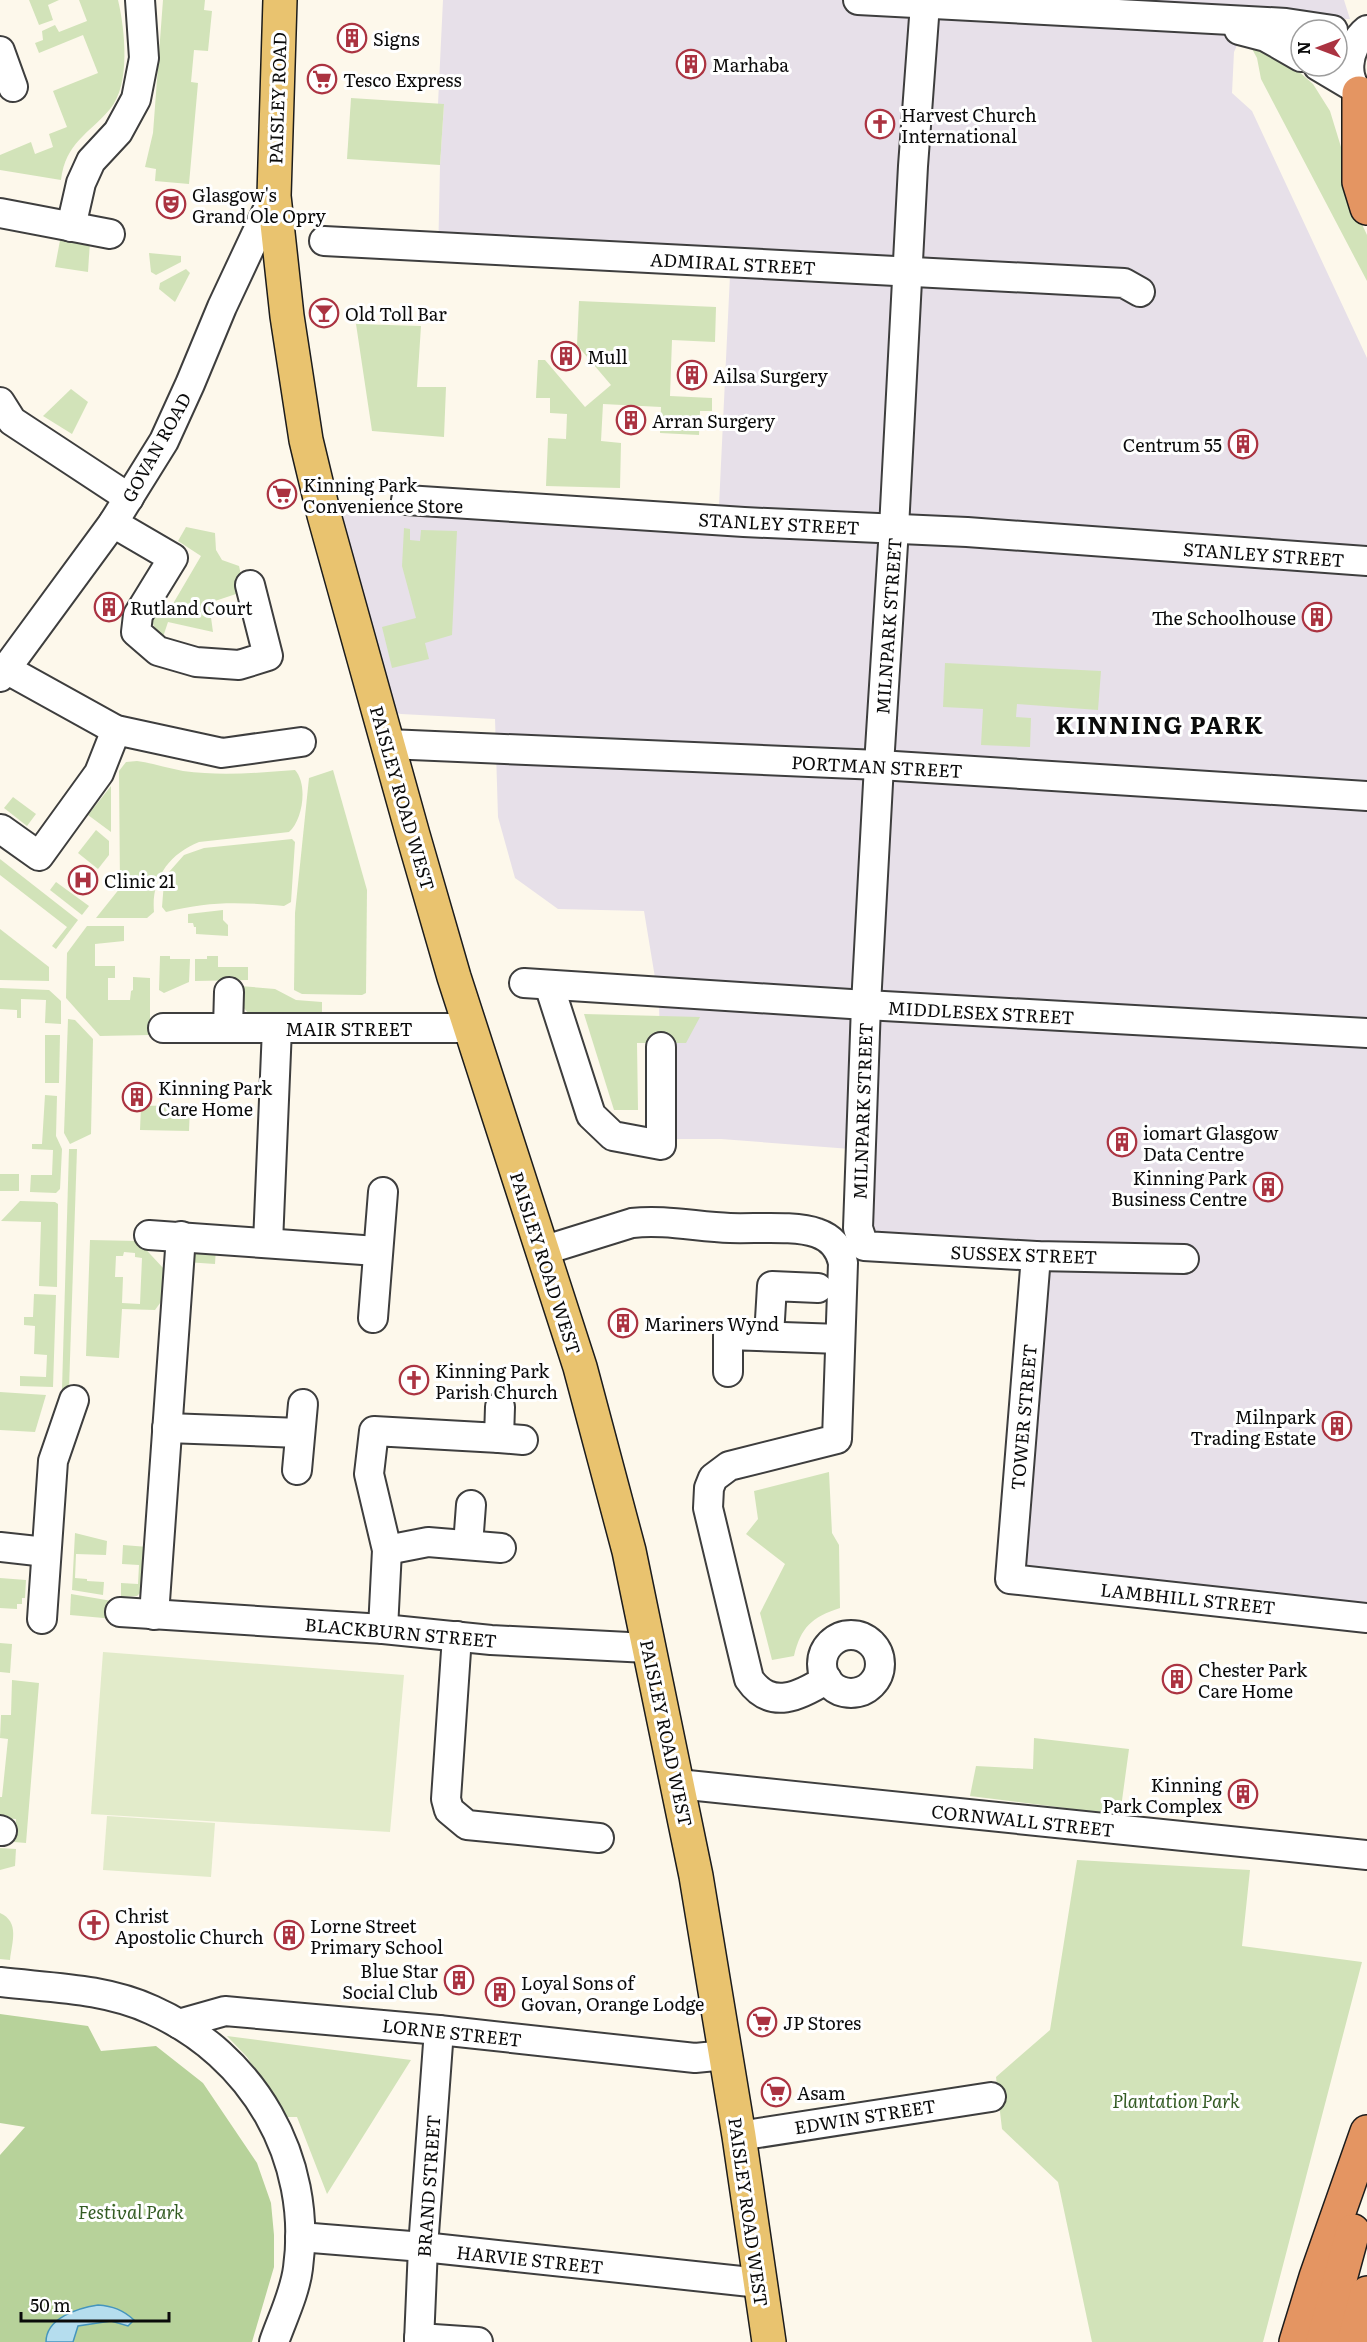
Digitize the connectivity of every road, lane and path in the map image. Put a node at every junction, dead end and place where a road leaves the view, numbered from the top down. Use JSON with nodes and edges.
{"nodes":[{"id":1,"x":140,"y":0,"type":"edge"},
{"id":2,"x":280,"y":0,"type":"edge"},
{"id":3,"x":858,"y":0,"type":"edge"},
{"id":4,"x":924,"y":4,"type":"junction"},
{"id":5,"x":1196,"y":19,"type":"junction"},
{"id":6,"x":1350,"y":31,"type":"edge"},
{"id":7,"x":1289,"y":50,"type":"edge"},
{"id":8,"x":0,"y":51,"type":"edge"},
{"id":9,"x":1337,"y":78,"type":"edge"},
{"id":10,"x":13,"y":87,"type":"dead end"},
{"id":11,"x":1360,"y":93,"type":"edge"},
{"id":12,"x":274,"y":196,"type":"junction"},
{"id":13,"x":1367,"y":208,"type":"edge"},
{"id":14,"x":0,"y":213,"type":"edge"},
{"id":15,"x":71,"y":227,"type":"junction"},
{"id":16,"x":110,"y":234,"type":"dead end"},
{"id":17,"x":324,"y":241,"type":"dead end"},
{"id":18,"x":907,"y":272,"type":"junction"},
{"id":19,"x":1140,"y":292,"type":"dead end"},
{"id":20,"x":0,"y":402,"type":"edge"},
{"id":21,"x":129,"y":498,"type":"junction"},
{"id":22,"x":406,"y":500,"type":"dead end"},
{"id":23,"x":113,"y":523,"type":"junction"},
{"id":24,"x":894,"y":528,"type":"junction"},
{"id":25,"x":1367,"y":561,"type":"edge"},
{"id":26,"x":250,"y":585,"type":"dead end"},
{"id":27,"x":3,"y":673,"type":"edge"},
{"id":28,"x":116,"y":730,"type":"junction"},
{"id":29,"x":301,"y":742,"type":"dead end"},
{"id":30,"x":388,"y":744,"type":"junction"},
{"id":31,"x":879,"y":765,"type":"junction"},
{"id":32,"x":1367,"y":796,"type":"edge"},
{"id":33,"x":2,"y":829,"type":"dead end"},
{"id":34,"x":229,"y":992,"type":"dead end"},
{"id":35,"x":866,"y":1005,"type":"junction"},
{"id":36,"x":163,"y":1028,"type":"dead end"},
{"id":37,"x":228,"y":1028,"type":"junction"},
{"id":38,"x":277,"y":1028,"type":"junction"},
{"id":39,"x":470,"y":1028,"type":"junction"},
{"id":40,"x":1367,"y":1033,"type":"edge"},
{"id":41,"x":662,"y":1047,"type":"dead end"},
{"id":42,"x":383,"y":1191,"type":"dead end"},
{"id":43,"x":149,"y":1235,"type":"dead end"},
{"id":44,"x":181,"y":1236,"type":"junction"},
{"id":45,"x":268,"y":1243,"type":"junction"},
{"id":46,"x":852,"y":1249,"type":"junction"},
{"id":47,"x":377,"y":1251,"type":"junction"},
{"id":48,"x":542,"y":1251,"type":"junction"},
{"id":49,"x":1036,"y":1256,"type":"junction"},
{"id":50,"x":1184,"y":1259,"type":"dead end"},
{"id":51,"x":818,"y":1288,"type":"dead end"},
{"id":52,"x":373,"y":1318,"type":"dead end"},
{"id":53,"x":769,"y":1336,"type":"junction"},
{"id":54,"x":840,"y":1339,"type":"junction"},
{"id":55,"x":728,"y":1372,"type":"dead end"},
{"id":56,"x":74,"y":1400,"type":"dead end"},
{"id":57,"x":303,"y":1404,"type":"dead end"},
{"id":58,"x":500,"y":1407,"type":"dead end"},
{"id":59,"x":167,"y":1428,"type":"junction"},
{"id":60,"x":300,"y":1433,"type":"junction"},
{"id":61,"x":297,"y":1470,"type":"dead end"},
{"id":62,"x":471,"y":1505,"type":"dead end"},
{"id":63,"x":468,"y":1545,"type":"junction"},
{"id":64,"x":0,"y":1547,"type":"edge"},
{"id":65,"x":501,"y":1548,"type":"dead end"},
{"id":66,"x":387,"y":1550,"type":"junction"},
{"id":67,"x":46,"y":1552,"type":"junction"},
{"id":68,"x":1010,"y":1579,"type":"joint"},
{"id":69,"x":120,"y":1612,"type":"dead end"},
{"id":70,"x":154,"y":1615,"type":"junction"},
{"id":71,"x":1367,"y":1618,"type":"edge"},
{"id":72,"x":42,"y":1619,"type":"dead end"},
{"id":73,"x":383,"y":1629,"type":"junction"},
{"id":74,"x":457,"y":1636,"type":"junction"},
{"id":75,"x":648,"y":1648,"type":"junction"},
{"id":76,"x":827,"y":1679,"type":"dead end"},
{"id":77,"x":678,"y":1784,"type":"junction"},
{"id":78,"x":599,"y":1838,"type":"dead end"},
{"id":79,"x":1367,"y":1856,"type":"edge"},
{"id":80,"x":0,"y":1982,"type":"edge"},
{"id":81,"x":179,"y":2024,"type":"junction"},
{"id":82,"x":439,"y":2030,"type":"junction"},
{"id":83,"x":726,"y":2055,"type":"junction"},
{"id":84,"x":991,"y":2097,"type":"dead end"},
{"id":85,"x":1367,"y":2132,"type":"edge"},
{"id":86,"x":739,"y":2136,"type":"junction"},
{"id":87,"x":1367,"y":2180,"type":"edge"},
{"id":88,"x":300,"y":2237,"type":"junction"},
{"id":89,"x":423,"y":2247,"type":"junction"},
{"id":90,"x":760,"y":2283,"type":"junction"},
{"id":91,"x":1367,"y":2293,"type":"edge"},
{"id":92,"x":419,"y":2340,"type":"edge"},
{"id":93,"x":274,"y":2342,"type":"edge"},
{"id":94,"x":478,"y":2342,"type":"edge"},
{"id":95,"x":769,"y":2342,"type":"edge"},
{"id":96,"x":1296,"y":2342,"type":"edge"},
{"id":97,"x":1323,"y":2342,"type":"edge"},
{"id":98,"x":1354,"y":2342,"type":"edge"}],
"edges":[{"from":1,"to":15,"type":"street"},
{"from":2,"to":12,"type":"main road","name":"PAISLEY ROAD"},
{"from":3,"to":4,"type":"street"},
{"from":4,"to":5,"type":"street"},
{"from":4,"to":18,"type":"street","name":"MILNPARK STREET"},
{"from":5,"to":6,"type":"street"},
{"from":5,"to":7,"type":"street"},
{"from":6,"to":11,"type":"street"},
{"from":8,"to":10,"type":"street"},
{"from":9,"to":11,"type":"street"},
{"from":11,"to":13,"type":"highway"},
{"from":12,"to":21,"type":"street","name":"GOVAN ROAD"},
{"from":12,"to":30,"type":"main road","name":"PAISLEY ROAD WEST"},
{"from":14,"to":15,"type":"street"},
{"from":15,"to":16,"type":"street"},
{"from":17,"to":18,"type":"street","name":"ADMIRAL STREET"},
{"from":18,"to":19,"type":"street","name":"ADMIRAL STREET"},
{"from":18,"to":24,"type":"street","name":"MILNPARK STREET"},
{"from":20,"to":21,"type":"street"},
{"from":21,"to":23,"type":"street","name":"GOVAN ROAD"},
{"from":22,"to":24,"type":"street","name":"STANLEY STREET"},
{"from":23,"to":26,"type":"street"},
{"from":23,"to":27,"type":"street","name":"GOVAN ROAD"},
{"from":24,"to":25,"type":"street","name":"STANLEY STREET"},
{"from":24,"to":31,"type":"street","name":"MILNPARK STREET"},
{"from":27,"to":28,"type":"street"},
{"from":28,"to":29,"type":"street"},
{"from":28,"to":33,"type":"street"},
{"from":30,"to":31,"type":"street","name":"PORTMAN STREET"},
{"from":30,"to":39,"type":"main road","name":"PAISLEY ROAD WEST"},
{"from":31,"to":32,"type":"street","name":"PORTMAN STREET"},
{"from":31,"to":35,"type":"street","name":"MILNPARK STREET"},
{"from":34,"to":37,"type":"street"},
{"from":35,"to":40,"type":"street","name":"MIDDLESEX STREET"},
{"from":35,"to":41,"type":"street","name":"MIDDLESEX STREET"},
{"from":35,"to":46,"type":"street","name":"MILNPARK STREET"},
{"from":36,"to":37,"type":"street","name":"MAIR STREET"},
{"from":37,"to":38,"type":"street","name":"MAIR STREET"},
{"from":38,"to":39,"type":"street","name":"MAIR STREET"},
{"from":38,"to":45,"type":"street"},
{"from":39,"to":48,"type":"main road","name":"PAISLEY ROAD WEST"},
{"from":42,"to":47,"type":"street"},
{"from":43,"to":44,"type":"street"},
{"from":44,"to":45,"type":"street"},
{"from":44,"to":59,"type":"street"},
{"from":45,"to":47,"type":"street"},
{"from":46,"to":48,"type":"street"},
{"from":46,"to":49,"type":"street","name":"SUSSEX STREET"},
{"from":46,"to":54,"type":"street","name":"MILNPARK STREET"},
{"from":47,"to":52,"type":"street"},
{"from":48,"to":75,"type":"main road","name":"PAISLEY ROAD WEST"},
{"from":49,"to":50,"type":"street","name":"SUSSEX STREET"},
{"from":49,"to":68,"type":"street","name":"TOWER STREET"},
{"from":51,"to":53,"type":"street"},
{"from":53,"to":54,"type":"street"},
{"from":53,"to":55,"type":"street"},
{"from":54,"to":76,"type":"street","name":"MILNPARK STREET"},
{"from":56,"to":67,"type":"street"},
{"from":57,"to":60,"type":"street"},
{"from":58,"to":66,"type":"street"},
{"from":59,"to":60,"type":"street"},
{"from":59,"to":70,"type":"street"},
{"from":60,"to":61,"type":"street"},
{"from":62,"to":63,"type":"street"},
{"from":63,"to":65,"type":"street"},
{"from":63,"to":66,"type":"street"},
{"from":64,"to":67,"type":"street"},
{"from":66,"to":73,"type":"street"},
{"from":67,"to":72,"type":"street"},
{"from":68,"to":71,"type":"street","name":"LAMBHILL STREET"},
{"from":69,"to":70,"type":"street","name":"BLACKBURN STREET"},
{"from":70,"to":73,"type":"street","name":"BLACKBURN STREET"},
{"from":73,"to":74,"type":"street","name":"BLACKBURN STREET"},
{"from":74,"to":75,"type":"street","name":"BLACKBURN STREET"},
{"from":74,"to":78,"type":"street"},
{"from":75,"to":77,"type":"main road","name":"PAISLEY ROAD WEST"},
{"from":77,"to":79,"type":"street","name":"CORNWALL STREET"},
{"from":77,"to":83,"type":"main road","name":"PAISLEY ROAD WEST"},
{"from":80,"to":81,"type":"street"},
{"from":81,"to":82,"type":"street","name":"LORNE STREET"},
{"from":81,"to":88,"type":"street"},
{"from":82,"to":83,"type":"street","name":"LORNE STREET"},
{"from":82,"to":89,"type":"street","name":"BRAND STREET"},
{"from":83,"to":86,"type":"main road","name":"PAISLEY ROAD WEST"},
{"from":84,"to":86,"type":"street","name":"EDWIN STREET"},
{"from":85,"to":96,"type":"highway"},
{"from":86,"to":90,"type":"main road","name":"PAISLEY ROAD WEST"},
{"from":87,"to":97,"type":"highway"},
{"from":88,"to":89,"type":"street","name":"HARVIE STREET"},
{"from":88,"to":93,"type":"street"},
{"from":89,"to":90,"type":"street","name":"HARVIE STREET"},
{"from":89,"to":92,"type":"street","name":"BRAND STREET"},
{"from":90,"to":95,"type":"main road","name":"PAISLEY ROAD WEST"},
{"from":91,"to":98,"type":"highway"},
{"from":92,"to":94,"type":"street"}]}
